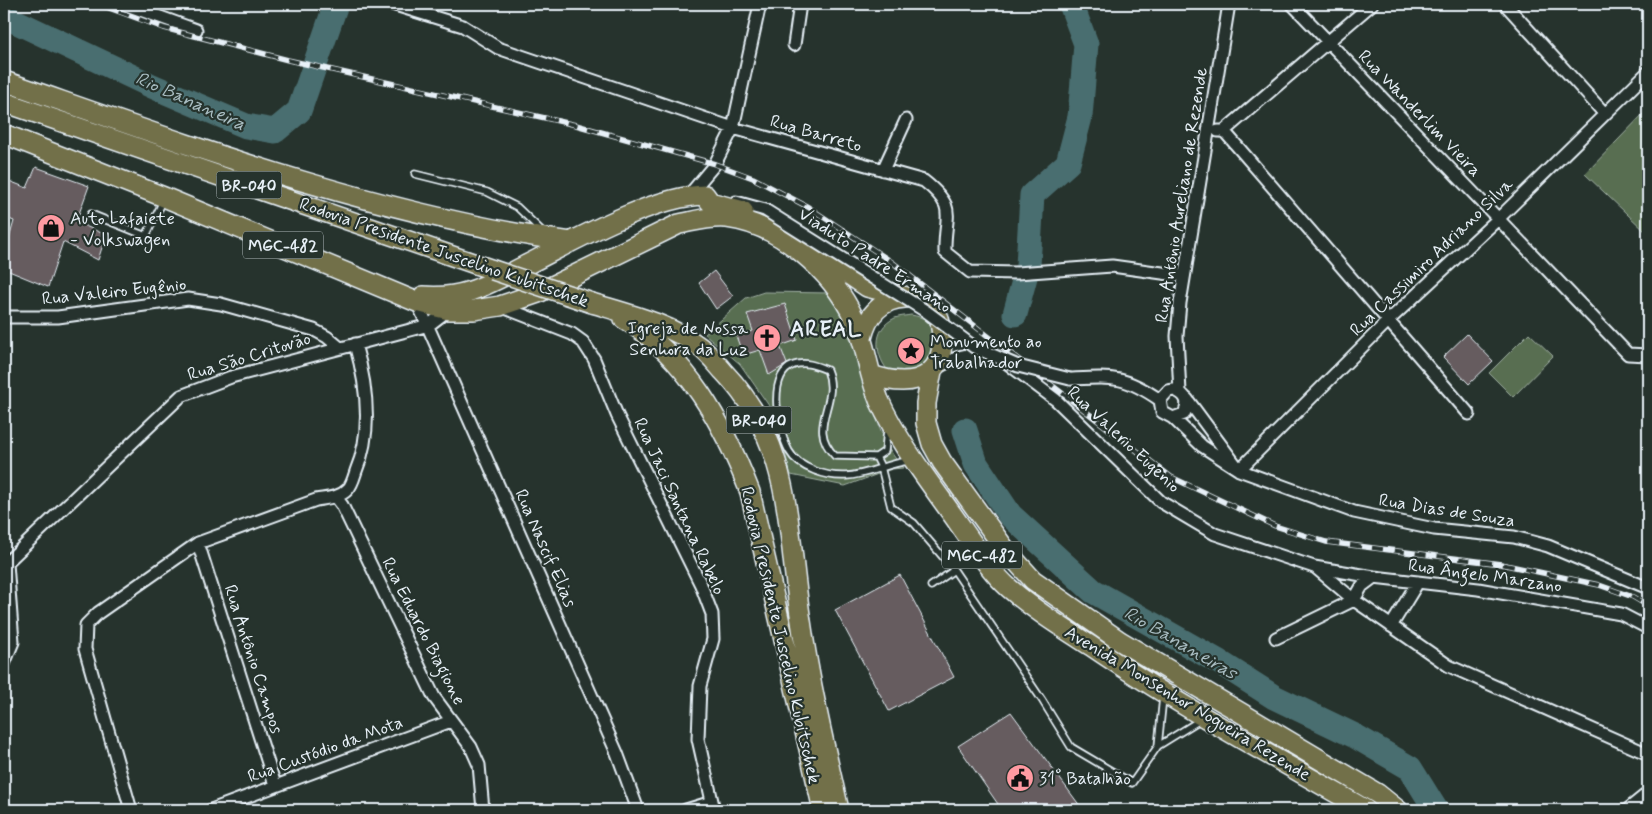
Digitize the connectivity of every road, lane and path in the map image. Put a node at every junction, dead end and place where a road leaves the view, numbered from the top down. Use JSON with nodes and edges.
{"nodes":[{"id":1,"x":124,"y":4,"type":"edge"},
{"id":2,"x":392,"y":4,"type":"edge"},
{"id":3,"x":760,"y":4,"type":"edge"},
{"id":4,"x":800,"y":4,"type":"edge"},
{"id":5,"x":1229,"y":4,"type":"edge"},
{"id":6,"x":1292,"y":4,"type":"edge"},
{"id":7,"x":1372,"y":4,"type":"edge"},
{"id":8,"x":1505,"y":4,"type":"edge"},
{"id":9,"x":419,"y":8,"type":"edge"},
{"id":10,"x":196,"y":30,"type":"dead end"},
{"id":11,"x":1328,"y":42,"type":"junction"},
{"id":12,"x":794,"y":45,"type":"dead end"},
{"id":13,"x":1648,"y":72,"type":"edge"},
{"id":14,"x":4,"y":81,"type":"edge"},
{"id":15,"x":4,"y":102,"type":"edge"},
{"id":16,"x":1604,"y":113,"type":"junction"},
{"id":17,"x":906,"y":120,"type":"dead end"},
{"id":18,"x":733,"y":128,"type":"junction"},
{"id":19,"x":1224,"y":131,"type":"junction"},
{"id":20,"x":1206,"y":132,"type":"junction"},
{"id":21,"x":4,"y":134,"type":"edge"},
{"id":22,"x":883,"y":170,"type":"junction"},
{"id":23,"x":415,"y":174,"type":"dead end"},
{"id":24,"x":164,"y":197,"type":"junction"},
{"id":25,"x":702,"y":202,"type":"junction"},
{"id":26,"x":91,"y":214,"type":"dead end"},
{"id":27,"x":1498,"y":219,"type":"junction"},
{"id":28,"x":550,"y":239,"type":"junction"},
{"id":29,"x":571,"y":242,"type":"junction"},
{"id":30,"x":524,"y":266,"type":"junction"},
{"id":31,"x":1184,"y":276,"type":"junction"},
{"id":32,"x":538,"y":292,"type":"junction"},
{"id":33,"x":463,"y":295,"type":"junction"},
{"id":34,"x":409,"y":298,"type":"junction"},
{"id":35,"x":912,"y":298,"type":"junction"},
{"id":36,"x":596,"y":304,"type":"junction"},
{"id":37,"x":500,"y":306,"type":"junction"},
{"id":38,"x":449,"y":310,"type":"junction"},
{"id":39,"x":4,"y":317,"type":"edge"},
{"id":40,"x":939,"y":318,"type":"junction"},
{"id":41,"x":1388,"y":321,"type":"junction"},
{"id":42,"x":429,"y":325,"type":"junction"},
{"id":43,"x":862,"y":338,"type":"junction"},
{"id":44,"x":355,"y":344,"type":"junction"},
{"id":45,"x":339,"y":347,"type":"junction"},
{"id":46,"x":1648,"y":355,"type":"edge"},
{"id":47,"x":1001,"y":358,"type":"junction"},
{"id":48,"x":932,"y":372,"type":"junction"},
{"id":49,"x":871,"y":375,"type":"junction"},
{"id":50,"x":1183,"y":394,"type":"junction"},
{"id":51,"x":879,"y":400,"type":"junction"},
{"id":52,"x":1160,"y":400,"type":"junction"},
{"id":53,"x":1469,"y":414,"type":"dead end"},
{"id":54,"x":1172,"y":418,"type":"junction"},
{"id":55,"x":876,"y":457,"type":"junction"},
{"id":56,"x":914,"y":460,"type":"junction"},
{"id":57,"x":881,"y":467,"type":"junction"},
{"id":58,"x":1240,"y":470,"type":"junction"},
{"id":59,"x":336,"y":497,"type":"junction"},
{"id":60,"x":198,"y":543,"type":"junction"},
{"id":61,"x":5,"y":564,"type":"edge"},
{"id":62,"x":1314,"y":567,"type":"junction"},
{"id":63,"x":954,"y":570,"type":"junction"},
{"id":64,"x":1374,"y":577,"type":"junction"},
{"id":65,"x":1418,"y":582,"type":"junction"},
{"id":66,"x":932,"y":586,"type":"dead end"},
{"id":67,"x":1648,"y":588,"type":"edge"},
{"id":68,"x":1354,"y":600,"type":"junction"},
{"id":69,"x":1391,"y":626,"type":"junction"},
{"id":70,"x":1648,"y":628,"type":"edge"},
{"id":71,"x":1276,"y":638,"type":"dead end"},
{"id":72,"x":1120,"y":641,"type":"junction"},
{"id":73,"x":1108,"y":658,"type":"junction"},
{"id":74,"x":4,"y":664,"type":"edge"},
{"id":75,"x":1164,"y":693,"type":"junction"},
{"id":76,"x":1206,"y":717,"type":"junction"},
{"id":77,"x":451,"y":721,"type":"junction"},
{"id":78,"x":1297,"y":744,"type":"junction"},
{"id":79,"x":1158,"y":746,"type":"junction"},
{"id":80,"x":1648,"y":754,"type":"edge"},
{"id":81,"x":1285,"y":762,"type":"junction"},
{"id":82,"x":275,"y":785,"type":"junction"},
{"id":83,"x":1648,"y":793,"type":"edge"},
{"id":84,"x":713,"y":806,"type":"edge"},
{"id":85,"x":131,"y":810,"type":"edge"},
{"id":86,"x":211,"y":810,"type":"edge"},
{"id":87,"x":483,"y":810,"type":"edge"},
{"id":88,"x":638,"y":810,"type":"edge"},
{"id":89,"x":686,"y":810,"type":"edge"},
{"id":90,"x":823,"y":810,"type":"edge"},
{"id":91,"x":839,"y":810,"type":"edge"},
{"id":92,"x":1366,"y":810,"type":"edge"},
{"id":93,"x":1398,"y":810,"type":"edge"},
{"id":94,"x":1627,"y":810,"type":"edge"}],
"edges":[{"from":1,"to":10,"type":"street"},
{"from":2,"to":9,"type":"street","name":"Rua Barreto"},
{"from":3,"to":18,"type":"street"},
{"from":4,"to":12,"type":"street"},
{"from":5,"to":20,"type":"street","name":"Rua Antônio Aureliano de Rezende"},
{"from":6,"to":11,"type":"street","name":"Rua Wanderlim Vieira"},
{"from":7,"to":11,"type":"street"},
{"from":8,"to":16,"type":"street"},
{"from":9,"to":18,"type":"street","name":"Rua Barreto"},
{"from":11,"to":19,"type":"street"},
{"from":11,"to":27,"type":"street","name":"Rua Wanderlim Vieira"},
{"from":13,"to":16,"type":"street","name":"Rua Cassimiro Adriano Silva"},
{"from":14,"to":28,"type":"highway"},
{"from":15,"to":36,"type":"highway","name":"Rodovia Presidente Juscelino Kubitschek","number":"BR-040","bridge":true},
{"from":16,"to":27,"type":"street","name":"Rua Cassimiro Adriano Silva"},
{"from":17,"to":22,"type":"street"},
{"from":18,"to":22,"type":"street","name":"Rua Barreto"},
{"from":18,"to":25,"type":"street"},
{"from":19,"to":20,"type":"street"},
{"from":19,"to":41,"type":"street"},
{"from":20,"to":31,"type":"street","name":"Rua Antônio Aureliano de Rezende"},
{"from":21,"to":24,"type":"highway"},
{"from":22,"to":31,"type":"street","name":"Rua Barreto"},
{"from":23,"to":28,"type":"lane"},
{"from":24,"to":26,"type":"lane"},
{"from":24,"to":34,"type":"highway","number":"MGC-482"},
{"from":25,"to":29,"type":"highway","number":"MGC-482"},
{"from":25,"to":32,"type":"highway","number":"MGC-482"},
{"from":25,"to":35,"type":"highway"},
{"from":25,"to":43,"type":"highway","name":"Avenida Monsenhor Nogueira Rezende","number":"MGC-482"},
{"from":25,"to":52,"type":"street","name":"Viaduto Padre Ermano","bridge":true},
{"from":27,"to":41,"type":"street","name":"Rua Cassimiro Adriano Silva"},
{"from":27,"to":46,"type":"street","name":"Rua Wanderlim Vieira"},
{"from":28,"to":29,"type":"highway"},
{"from":29,"to":30,"type":"highway","number":"MGC-482"},
{"from":30,"to":32,"type":"highway"},
{"from":30,"to":33,"type":"highway","number":"MGC-482"},
{"from":31,"to":50,"type":"street","name":"Rua Antônio Aureliano de Rezende"},
{"from":32,"to":37,"type":"highway","number":"MGC-482"},
{"from":33,"to":34,"type":"highway","number":"MGC-482"},
{"from":33,"to":38,"type":"street","name":"Rua São Critovão"},
{"from":34,"to":38,"type":"highway","number":"MGC-482"},
{"from":34,"to":42,"type":"street","name":"Rua Nascif Elias"},
{"from":35,"to":40,"type":"highway"},
{"from":35,"to":43,"type":"highway"},
{"from":36,"to":90,"type":"highway","name":"Rodovia Presidente Juscelino Kubitschek","number":"BR-040"},
{"from":36,"to":91,"type":"highway","name":"Rodovia Presidente Juscelino Kubitschek","number":"BR-040"},
{"from":37,"to":38,"type":"highway","number":"MGC-482"},
{"from":37,"to":84,"type":"street","name":"Rua Jaci Santana Rabelo"},
{"from":38,"to":42,"type":"street","name":"Rua São Critovão"},
{"from":39,"to":45,"type":"street","name":"Rua Valeiro Eugênio"},
{"from":40,"to":47,"type":"street","name":"Rua Valerio Eugenio"},
{"from":40,"to":48,"type":"highway","number":"MGC-482"},
{"from":41,"to":53,"type":"street"},
{"from":41,"to":58,"type":"street","name":"Rua Cassimiro Adriano Silva"},
{"from":42,"to":44,"type":"street","name":"Rua São Critovão"},
{"from":42,"to":88,"type":"street","name":"Rua Nascif Elias"},
{"from":43,"to":49,"type":"highway","name":"Avenida Monsenhor Nogueira Rezende","number":"MGC-482"},
{"from":44,"to":45,"type":"street","name":"Rua São Critovão"},
{"from":44,"to":59,"type":"street"},
{"from":45,"to":61,"type":"street","name":"Rua São Critovão"},
{"from":47,"to":48,"type":"street","name":"Rua Valerio Eugenio"},
{"from":47,"to":62,"type":"street","name":"Rua Valerio Eugenio"},
{"from":48,"to":49,"type":"highway"},
{"from":48,"to":72,"type":"highway","name":"Avenida Monsenhor Nogueira Rezende","number":"MGC-482"},
{"from":49,"to":51,"type":"highway","name":"Avenida Monsenhor Nogueira Rezende","number":"MGC-482"},
{"from":50,"to":52,"type":"street"},
{"from":50,"to":54,"type":"street"},
{"from":50,"to":58,"type":"street"},
{"from":51,"to":55,"type":"lane"},
{"from":51,"to":56,"type":"highway","name":"Avenida Monsenhor Nogueira Rezende","number":"MGC-482"},
{"from":52,"to":54,"type":"street"},
{"from":54,"to":58,"type":"street","name":"Rua Dias de Souza"},
{"from":55,"to":57,"type":"lane"},
{"from":55,"to":57,"type":"lane"},
{"from":56,"to":57,"type":"lane"},
{"from":56,"to":73,"type":"highway","name":"Avenida Monsenhor Nogueira Rezende","number":"MGC-482"},
{"from":57,"to":63,"type":"lane"},
{"from":58,"to":67,"type":"street","name":"Rua Dias de Souza"},
{"from":59,"to":60,"type":"street"},
{"from":59,"to":77,"type":"street","name":"Rua Eduardo Biagione"},
{"from":60,"to":82,"type":"street","name":"Rua Antônio Campos"},
{"from":60,"to":85,"type":"street"},
{"from":61,"to":74,"type":"street"},
{"from":62,"to":64,"type":"street","name":"Rua Ângelo Marzano"},
{"from":62,"to":68,"type":"street"},
{"from":63,"to":66,"type":"lane"},
{"from":63,"to":79,"type":"lane"},
{"from":64,"to":65,"type":"street","name":"Rua Ângelo Marzano"},
{"from":64,"to":68,"type":"street"},
{"from":65,"to":69,"type":"street"},
{"from":65,"to":70,"type":"street","name":"Rua Ângelo Marzano"},
{"from":68,"to":69,"type":"street"},
{"from":68,"to":71,"type":"street"},
{"from":69,"to":80,"type":"street"},
{"from":72,"to":73,"type":"highway"},
{"from":72,"to":78,"type":"highway","name":"Avenida Monsenhor Nogueira Rezende","number":"MGC-482"},
{"from":73,"to":75,"type":"highway","name":"Avenida Monsenhor Nogueira Rezende","number":"MGC-482"},
{"from":75,"to":76,"type":"highway","name":"Avenida Monsenhor Nogueira Rezende","number":"MGC-482"},
{"from":75,"to":79,"type":"lane"},
{"from":76,"to":79,"type":"lane"},
{"from":76,"to":81,"type":"highway","name":"Avenida Monsenhor Nogueira Rezende","number":"MGC-482"},
{"from":77,"to":82,"type":"street","name":"Rua Custódio da Mota"},
{"from":77,"to":87,"type":"street","name":"Rua Eduardo Biagione"},
{"from":78,"to":81,"type":"highway"},
{"from":78,"to":93,"type":"highway","name":"Avenida Monsenhor Nogueira Rezende","number":"MGC-482"},
{"from":81,"to":92,"type":"highway","name":"Avenida Monsenhor Nogueira Rezende","number":"MGC-482"},
{"from":82,"to":86,"type":"street","name":"Rua Custódio da Mota"},
{"from":83,"to":94,"type":"street"},
{"from":84,"to":89,"type":"street"}]}
